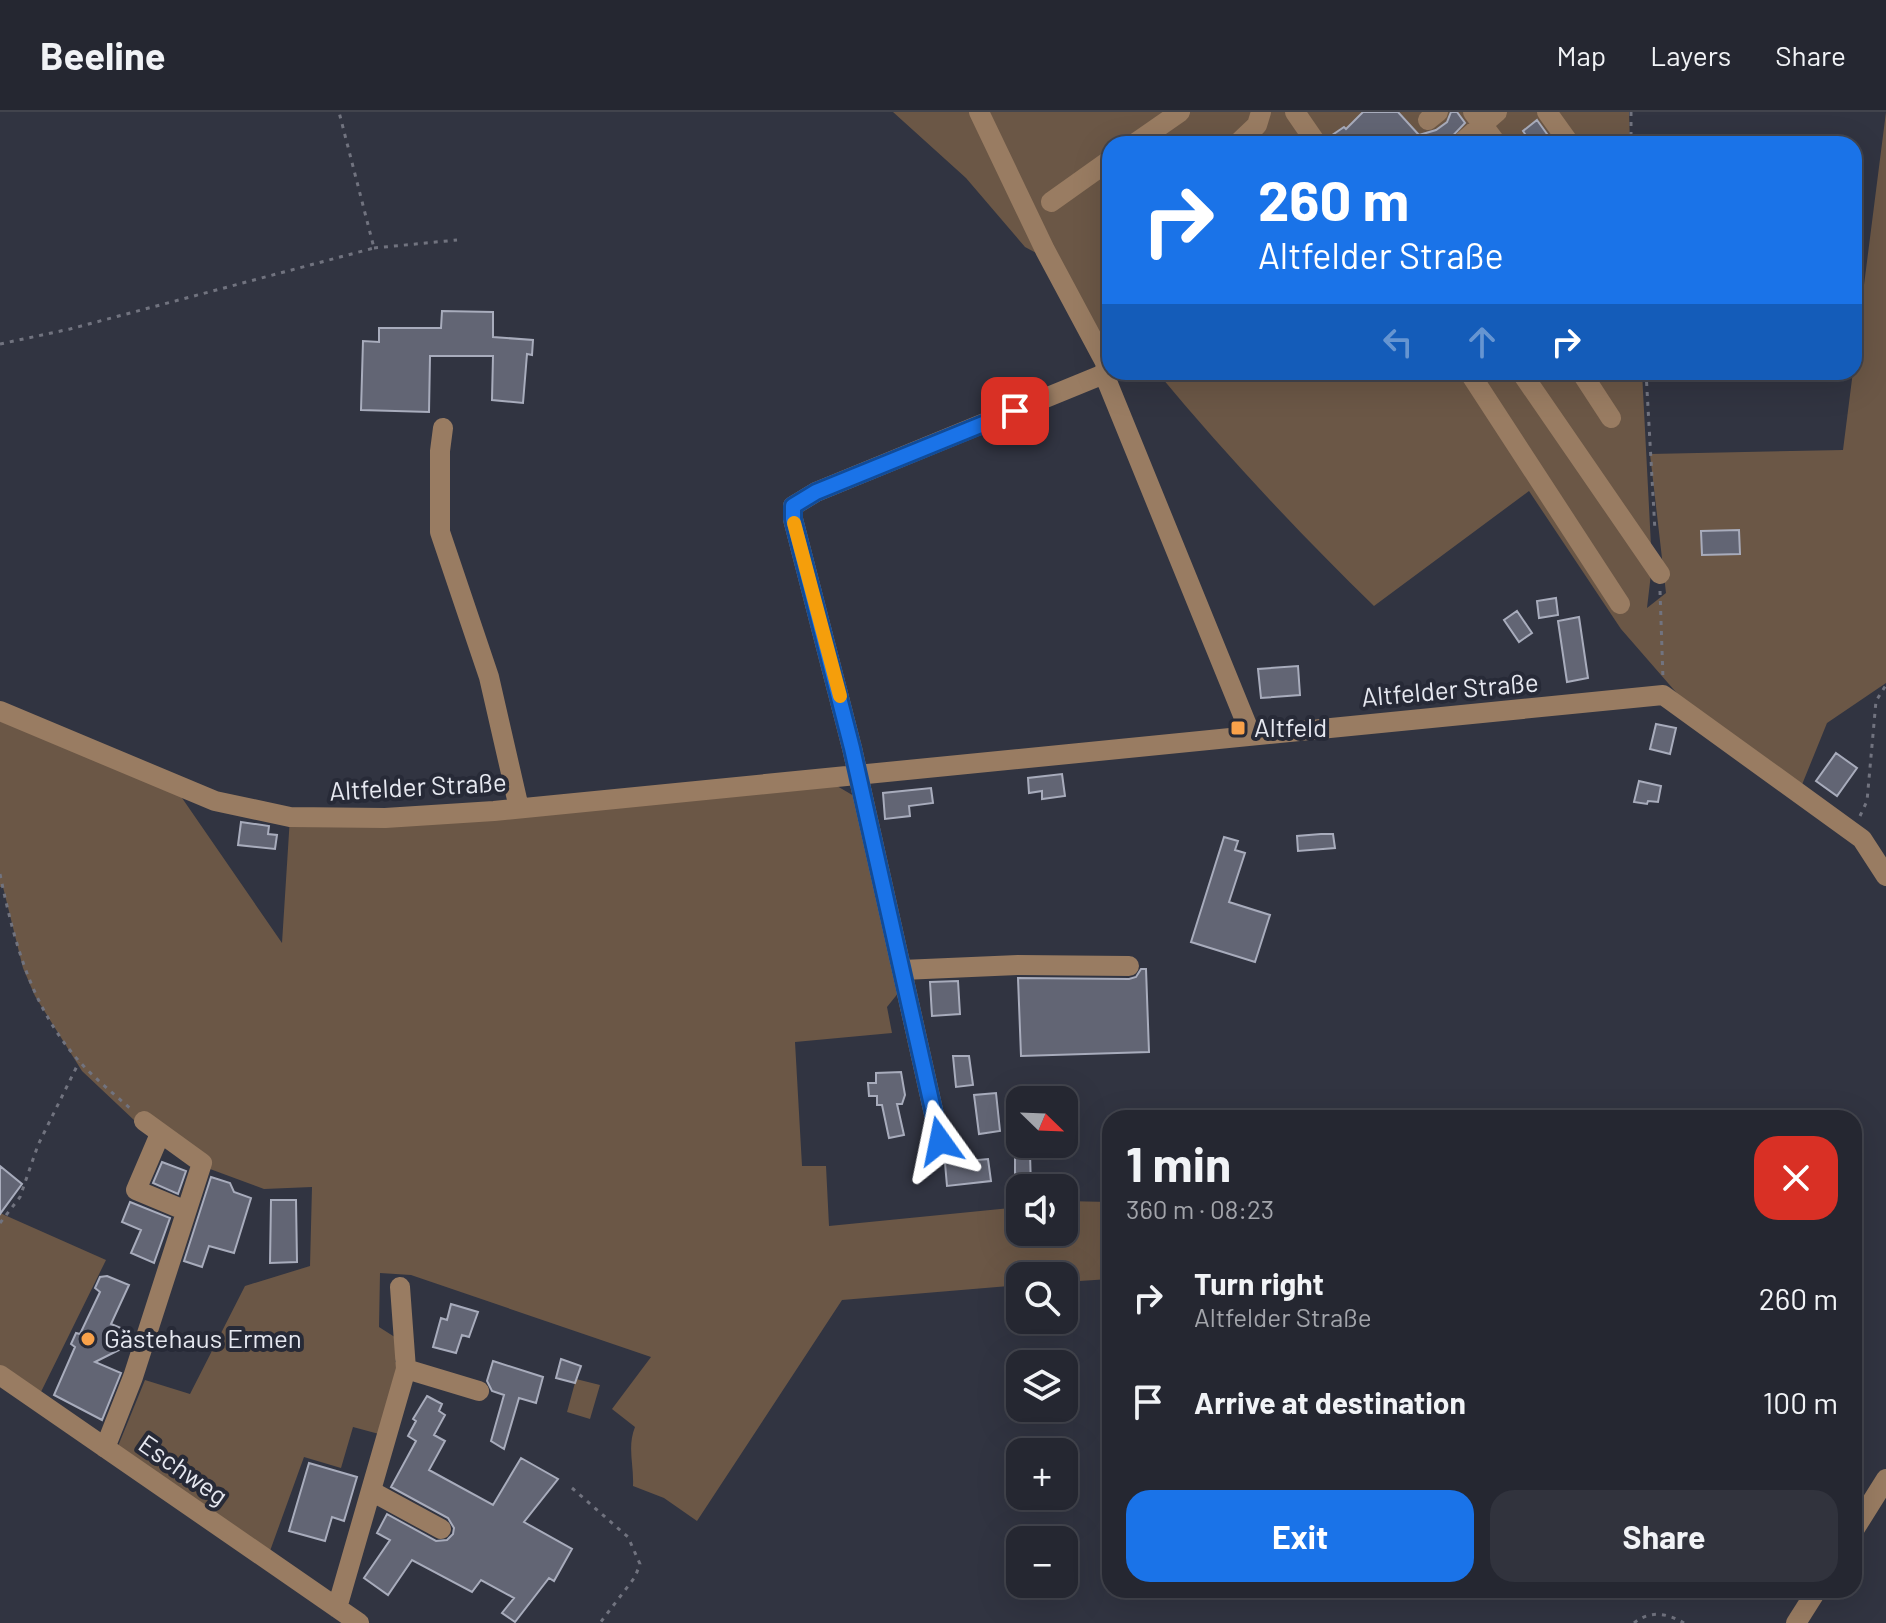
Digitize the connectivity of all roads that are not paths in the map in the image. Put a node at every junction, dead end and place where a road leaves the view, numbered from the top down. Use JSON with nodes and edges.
{"nodes":[{"id":1,"x":979,"y":112,"type":"edge"},
{"id":2,"x":1180,"y":112,"type":"edge"},
{"id":3,"x":1261,"y":112,"type":"edge"},
{"id":4,"x":1295,"y":112,"type":"edge"},
{"id":5,"x":1547,"y":112,"type":"edge"},
{"id":6,"x":1484,"y":116,"type":"edge"},
{"id":7,"x":1146,"y":136,"type":"edge"},
{"id":8,"x":1245,"y":136,"type":"edge"},
{"id":9,"x":1312,"y":136,"type":"edge"},
{"id":10,"x":1467,"y":136,"type":"edge"},
{"id":11,"x":1493,"y":136,"type":"edge"},
{"id":12,"x":1564,"y":136,"type":"edge"},
{"id":13,"x":1102,"y":166,"type":"edge"},
{"id":14,"x":1051,"y":202,"type":"dead end"},
{"id":15,"x":1102,"y":357,"type":"edge"},
{"id":16,"x":1102,"y":375,"type":"edge"},
{"id":17,"x":1106,"y":380,"type":"edge"},
{"id":18,"x":1474,"y":380,"type":"edge"},
{"id":19,"x":1527,"y":380,"type":"edge"},
{"id":20,"x":1586,"y":380,"type":"edge"},
{"id":21,"x":1611,"y":418,"type":"dead end"},
{"id":22,"x":443,"y":428,"type":"dead end"},
{"id":23,"x":1660,"y":574,"type":"dead end"},
{"id":24,"x":1620,"y":604,"type":"dead end"},
{"id":25,"x":0,"y":711,"type":"edge"},
{"id":26,"x":1251,"y":735,"type":"junction"},
{"id":27,"x":857,"y":774,"type":"junction"},
{"id":28,"x":519,"y":808,"type":"junction"},
{"id":29,"x":1886,"y":876,"type":"edge"},
{"id":30,"x":1129,"y":966,"type":"dead end"},
{"id":31,"x":902,"y":970,"type":"junction"},
{"id":32,"x":940,"y":1141,"type":"dead end"},
{"id":33,"x":184,"y":1210,"type":"junction"},
{"id":34,"x":400,"y":1287,"type":"dead end"},
{"id":35,"x":406,"y":1369,"type":"junction"},
{"id":36,"x":0,"y":1375,"type":"edge"},
{"id":37,"x":479,"y":1391,"type":"dead end"},
{"id":38,"x":105,"y":1448,"type":"junction"},
{"id":39,"x":1886,"y":1479,"type":"edge"},
{"id":40,"x":371,"y":1491,"type":"junction"},
{"id":41,"x":1862,"y":1517,"type":"edge"},
{"id":42,"x":441,"y":1529,"type":"dead end"},
{"id":43,"x":1812,"y":1598,"type":"edge"},
{"id":44,"x":337,"y":1608,"type":"junction"},
{"id":45,"x":359,"y":1623,"type":"edge"},
{"id":46,"x":1796,"y":1623,"type":"edge"}],
"edges":[{"from":1,"to":15,"type":"street"},
{"from":2,"to":7,"type":"street"},
{"from":3,"to":8,"type":"street"},
{"from":4,"to":9,"type":"street"},
{"from":5,"to":12,"type":"street"},
{"from":6,"to":10,"type":"street"},
{"from":6,"to":11,"type":"street"},
{"from":13,"to":14,"type":"street"},
{"from":16,"to":27,"type":"street"},
{"from":17,"to":26,"type":"street"},
{"from":18,"to":24,"type":"street"},
{"from":19,"to":23,"type":"street"},
{"from":20,"to":21,"type":"street"},
{"from":22,"to":28,"type":"street"},
{"from":25,"to":28,"type":"street","name":"Altfelder Straße"},
{"from":26,"to":27,"type":"street","name":"Altfelder Straße"},
{"from":26,"to":29,"type":"street","name":"Altfelder Straße"},
{"from":27,"to":28,"type":"street","name":"Altfelder Straße"},
{"from":27,"to":31,"type":"street"},
{"from":30,"to":31,"type":"street"},
{"from":31,"to":32,"type":"street"},
{"from":33,"to":33,"type":"street"},
{"from":33,"to":38,"type":"street"},
{"from":34,"to":35,"type":"street"},
{"from":35,"to":37,"type":"street"},
{"from":35,"to":40,"type":"street"},
{"from":36,"to":38,"type":"street","name":"Eschweg"},
{"from":38,"to":44,"type":"street","name":"Eschweg"},
{"from":39,"to":41,"type":"street"},
{"from":40,"to":42,"type":"street"},
{"from":40,"to":44,"type":"street"},
{"from":43,"to":46,"type":"street"},
{"from":44,"to":45,"type":"street","name":"Eschweg"}]}
